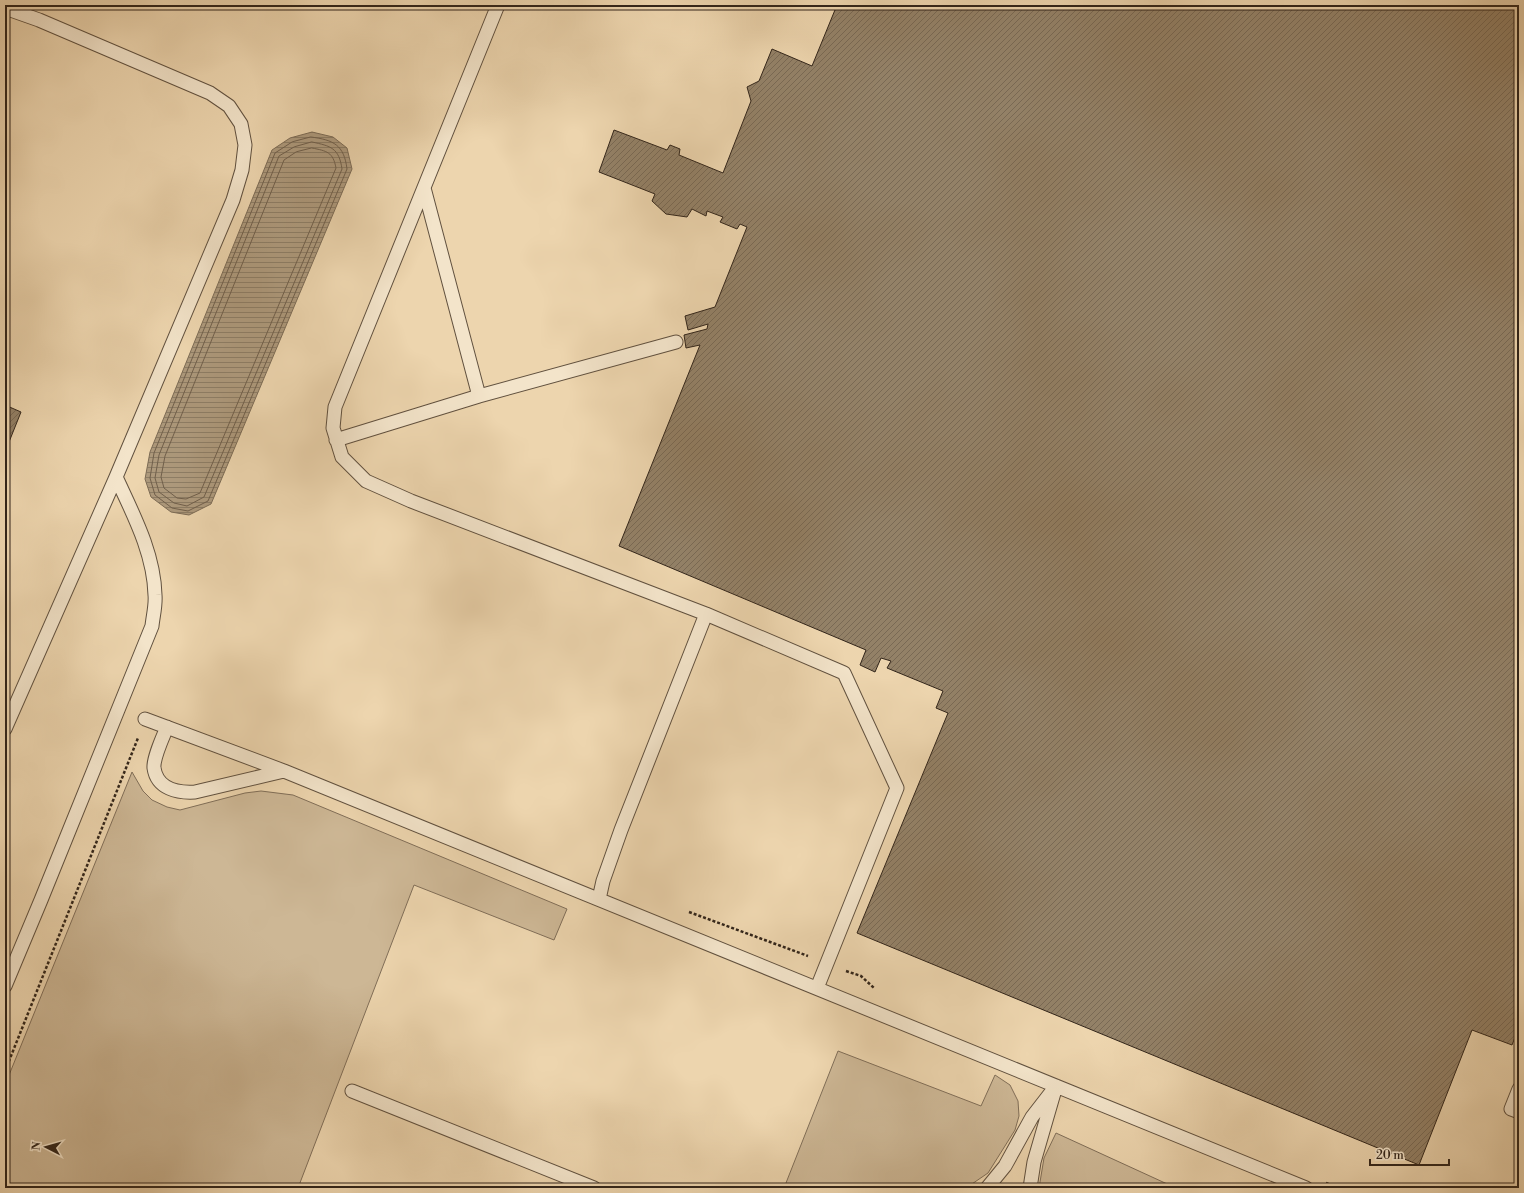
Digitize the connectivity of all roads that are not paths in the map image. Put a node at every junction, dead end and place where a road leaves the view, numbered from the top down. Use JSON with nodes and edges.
{"nodes":[{"id":1,"x":498,"y":5,"type":"edge"},
{"id":2,"x":5,"y":8,"type":"edge"},
{"id":3,"x":424,"y":188,"type":"junction"},
{"id":4,"x":676,"y":342,"type":"dead end"},
{"id":5,"x":479,"y":396,"type":"junction"},
{"id":6,"x":336,"y":440,"type":"junction"},
{"id":7,"x":116,"y":477,"type":"junction"},
{"id":8,"x":706,"y":614,"type":"junction"},
{"id":9,"x":145,"y":719,"type":"road end"},
{"id":10,"x":167,"y":727,"type":"junction"},
{"id":11,"x":5,"y":729,"type":"edge"},
{"id":12,"x":284,"y":771,"type":"junction"},
{"id":13,"x":599,"y":899,"type":"junction"},
{"id":14,"x":5,"y":986,"type":"edge"},
{"id":15,"x":817,"y":988,"type":"junction"},
{"id":16,"x":1056,"y":1086,"type":"junction"},
{"id":17,"x":1519,"y":1089,"type":"edge"},
{"id":18,"x":352,"y":1091,"type":"dead end"},
{"id":19,"x":1519,"y":1112,"type":"edge"},
{"id":20,"x":594,"y":1188,"type":"edge"},
{"id":21,"x":986,"y":1188,"type":"edge"},
{"id":22,"x":1030,"y":1188,"type":"edge"},
{"id":23,"x":1306,"y":1188,"type":"edge"}],
"edges":[{"from":1,"to":3,"type":"lane"},
{"from":2,"to":7,"type":"lane"},
{"from":3,"to":5,"type":"lane"},
{"from":3,"to":6,"type":"lane"},
{"from":4,"to":5,"type":"lane"},
{"from":5,"to":6,"type":"lane"},
{"from":6,"to":8,"type":"lane"},
{"from":7,"to":11,"type":"lane"},
{"from":7,"to":14,"type":"lane"},
{"from":8,"to":13,"type":"lane"},
{"from":8,"to":15,"type":"lane"},
{"from":9,"to":10,"type":"lane"},
{"from":10,"to":12,"type":"lane"},
{"from":10,"to":12,"type":"lane"},
{"from":12,"to":13,"type":"lane"},
{"from":13,"to":15,"type":"lane"},
{"from":15,"to":16,"type":"lane"},
{"from":16,"to":21,"type":"lane"},
{"from":16,"to":22,"type":"lane"},
{"from":16,"to":23,"type":"lane"},
{"from":17,"to":19,"type":"lane"},
{"from":18,"to":20,"type":"lane"}]}
